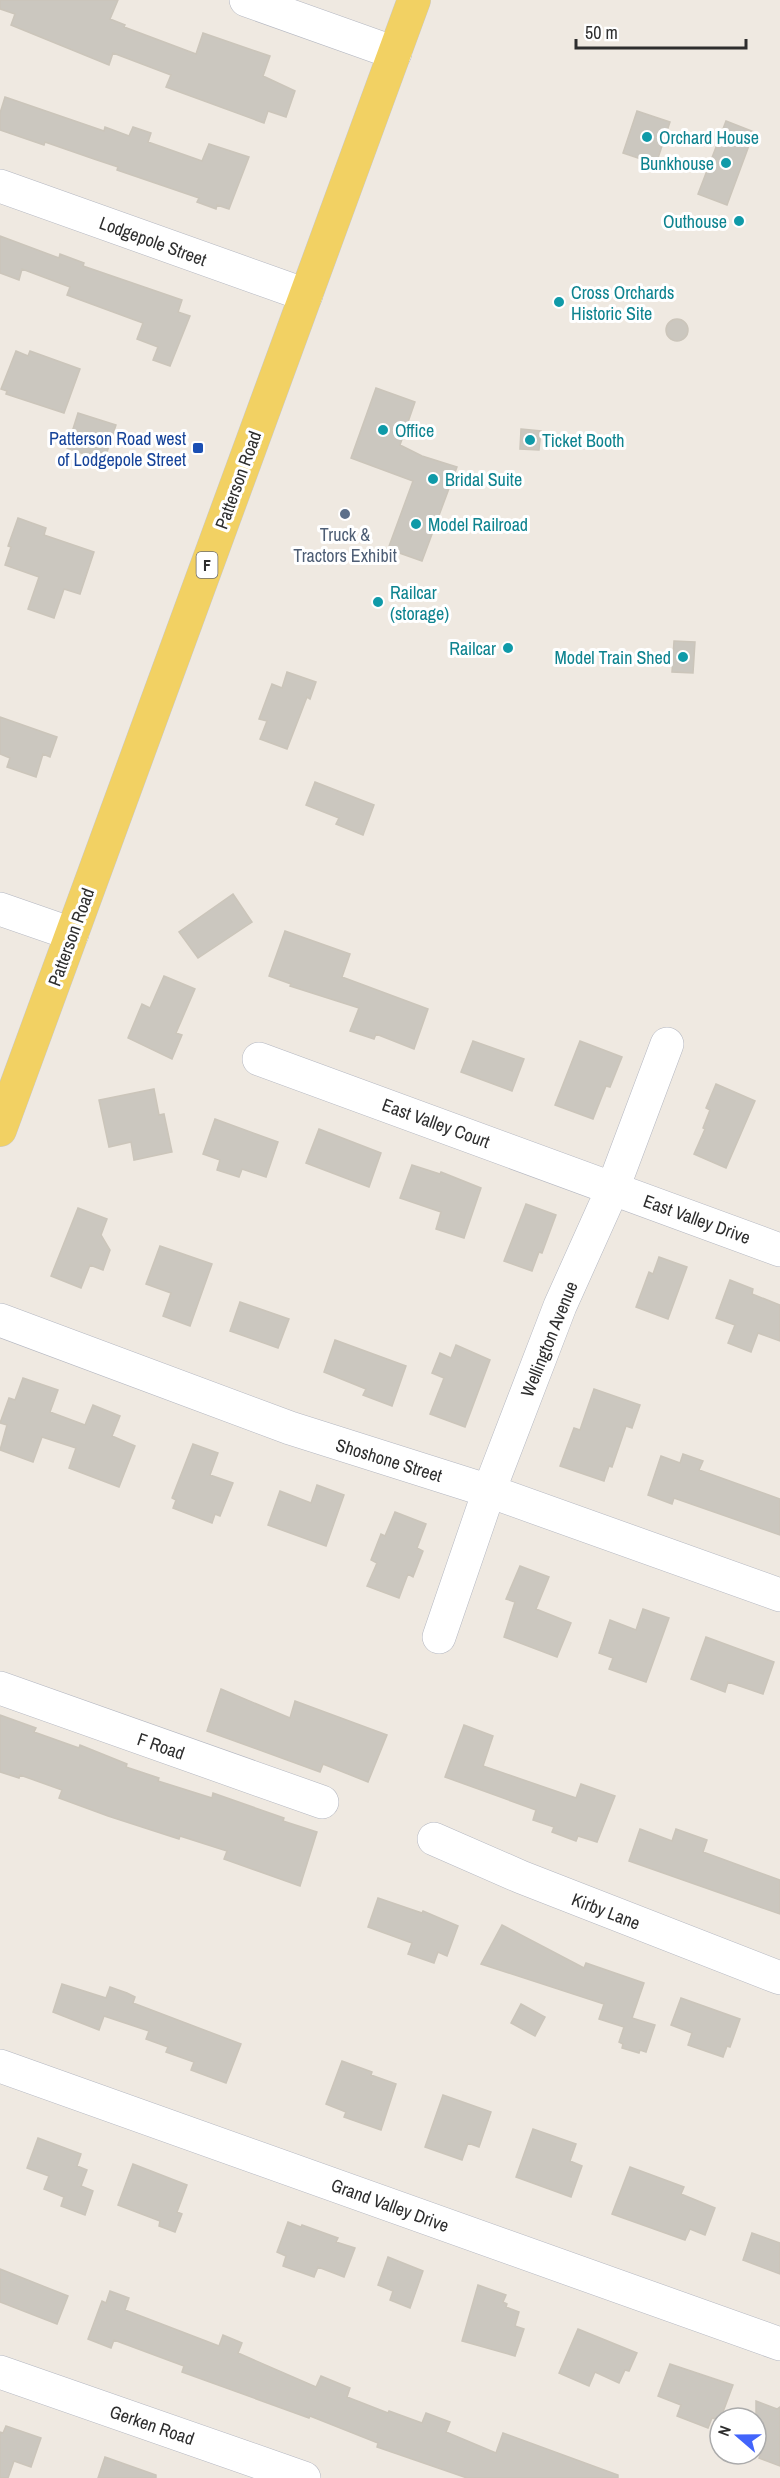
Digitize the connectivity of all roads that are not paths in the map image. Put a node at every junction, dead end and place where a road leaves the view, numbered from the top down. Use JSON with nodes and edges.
{"nodes":[{"id":1,"x":246,"y":0,"type":"edge"},
{"id":2,"x":414,"y":0,"type":"edge"},
{"id":3,"x":395,"y":53,"type":"junction"},
{"id":4,"x":0,"y":186,"type":"edge"},
{"id":5,"x":306,"y":295,"type":"junction"},
{"id":6,"x":0,"y":909,"type":"edge"},
{"id":7,"x":72,"y":934,"type":"junction"},
{"id":8,"x":667,"y":1044,"type":"dead end"},
{"id":9,"x":259,"y":1059,"type":"dead end"},
{"id":10,"x":0,"y":1130,"type":"edge"},
{"id":11,"x":613,"y":1188,"type":"junction"},
{"id":12,"x":780,"y":1250,"type":"edge"},
{"id":13,"x":0,"y":1320,"type":"edge"},
{"id":14,"x":489,"y":1491,"type":"junction"},
{"id":15,"x":780,"y":1595,"type":"edge"},
{"id":16,"x":439,"y":1637,"type":"dead end"},
{"id":17,"x":0,"y":1688,"type":"edge"},
{"id":18,"x":322,"y":1802,"type":"dead end"},
{"id":19,"x":434,"y":1839,"type":"dead end"},
{"id":20,"x":780,"y":1978,"type":"edge"},
{"id":21,"x":0,"y":2066,"type":"edge"},
{"id":22,"x":780,"y":2344,"type":"edge"},
{"id":23,"x":0,"y":2372,"type":"edge"},
{"id":24,"x":304,"y":2478,"type":"edge"}],
"edges":[{"from":1,"to":3,"type":"street"},
{"from":2,"to":3,"type":"main road","name":"Patterson Road","number":"F"},
{"from":3,"to":5,"type":"main road","name":"Patterson Road","number":"F"},
{"from":4,"to":5,"type":"street","name":"Lodgepole Street"},
{"from":5,"to":7,"type":"main road","name":"Patterson Road","number":"F"},
{"from":6,"to":7,"type":"street"},
{"from":7,"to":10,"type":"main road","name":"Patterson Road","number":"F"},
{"from":8,"to":11,"type":"street","name":"Wellington Avenue"},
{"from":9,"to":11,"type":"street","name":"East Valley Court"},
{"from":11,"to":12,"type":"street","name":"East Valley Drive"},
{"from":11,"to":14,"type":"street","name":"Wellington Avenue"},
{"from":13,"to":14,"type":"street","name":"Shoshone Street"},
{"from":14,"to":15,"type":"street","name":"Shoshone Street"},
{"from":14,"to":16,"type":"street","name":"Wellington Avenue"},
{"from":17,"to":18,"type":"street","name":"F Road"},
{"from":19,"to":20,"type":"street","name":"Kirby Lane"},
{"from":21,"to":22,"type":"street","name":"Grand Valley Drive"},
{"from":23,"to":24,"type":"street","name":"Gerken Road"}]}
